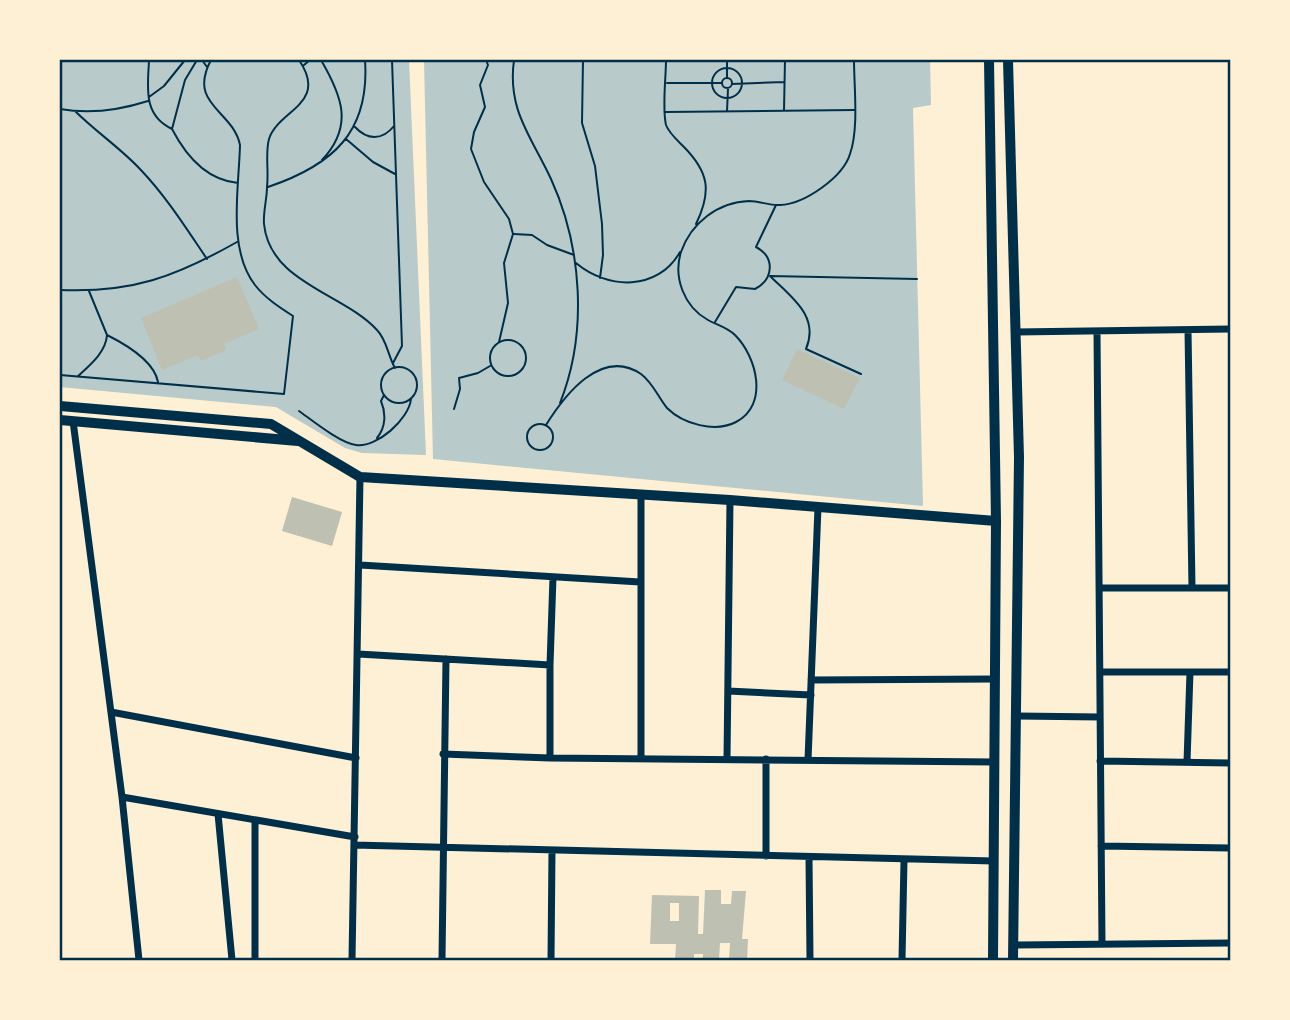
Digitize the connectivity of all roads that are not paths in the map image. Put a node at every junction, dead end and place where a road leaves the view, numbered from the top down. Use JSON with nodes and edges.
{"nodes":[{"id":1,"x":989,"y":60,"type":"edge"},
{"id":2,"x":1008,"y":60,"type":"edge"},
{"id":3,"x":1013,"y":237,"type":"junction"},
{"id":4,"x":992,"y":238,"type":"junction"},
{"id":5,"x":1230,"y":329,"type":"edge"},
{"id":6,"x":1188,"y":330,"type":"junction"},
{"id":7,"x":1016,"y":332,"type":"junction"},
{"id":8,"x":1097,"y":332,"type":"junction"},
{"id":9,"x":60,"y":406,"type":"edge"},
{"id":10,"x":60,"y":420,"type":"edge"},
{"id":11,"x":73,"y":421,"type":"junction"},
{"id":12,"x":300,"y":442,"type":"junction"},
{"id":13,"x":360,"y":477,"type":"junction"},
{"id":14,"x":641,"y":495,"type":"junction"},
{"id":15,"x":730,"y":499,"type":"junction"},
{"id":16,"x":818,"y":507,"type":"junction"},
{"id":17,"x":996,"y":521,"type":"junction"},
{"id":18,"x":360,"y":565,"type":"junction"},
{"id":19,"x":553,"y":577,"type":"junction"},
{"id":20,"x":640,"y":582,"type":"junction"},
{"id":21,"x":1099,"y":587,"type":"junction"},
{"id":22,"x":1192,"y":588,"type":"junction"},
{"id":23,"x":1230,"y":588,"type":"edge"},
{"id":24,"x":996,"y":608,"type":"junction"},
{"id":25,"x":1018,"y":608,"type":"junction"},
{"id":26,"x":358,"y":654,"type":"junction"},
{"id":27,"x":446,"y":659,"type":"junction"},
{"id":28,"x":550,"y":665,"type":"junction"},
{"id":29,"x":1100,"y":672,"type":"junction"},
{"id":30,"x":1190,"y":672,"type":"junction"},
{"id":31,"x":1230,"y":672,"type":"edge"},
{"id":32,"x":995,"y":679,"type":"junction"},
{"id":33,"x":811,"y":680,"type":"junction"},
{"id":34,"x":728,"y":691,"type":"junction"},
{"id":35,"x":811,"y":695,"type":"junction"},
{"id":36,"x":111,"y":712,"type":"junction"},
{"id":37,"x":1017,"y":716,"type":"junction"},
{"id":38,"x":1100,"y":717,"type":"junction"},
{"id":39,"x":443,"y":754,"type":"junction"},
{"id":40,"x":641,"y":757,"type":"junction"},
{"id":41,"x":356,"y":758,"type":"junction"},
{"id":42,"x":550,"y":758,"type":"junction"},
{"id":43,"x":727,"y":759,"type":"junction"},
{"id":44,"x":766,"y":759,"type":"junction"},
{"id":45,"x":808,"y":760,"type":"junction"},
{"id":46,"x":1100,"y":761,"type":"junction"},
{"id":47,"x":995,"y":762,"type":"junction"},
{"id":48,"x":1187,"y":762,"type":"junction"},
{"id":49,"x":1230,"y":763,"type":"edge"},
{"id":50,"x":122,"y":797,"type":"junction"},
{"id":51,"x":218,"y":814,"type":"junction"},
{"id":52,"x":255,"y":821,"type":"junction"},
{"id":53,"x":355,"y":841,"type":"junction"},
{"id":54,"x":1101,"y":846,"type":"junction"},
{"id":55,"x":443,"y":847,"type":"junction"},
{"id":56,"x":1230,"y":848,"type":"edge"},
{"id":57,"x":552,"y":850,"type":"junction"},
{"id":58,"x":766,"y":856,"type":"junction"},
{"id":59,"x":809,"y":857,"type":"junction"},
{"id":60,"x":904,"y":860,"type":"junction"},
{"id":61,"x":994,"y":861,"type":"junction"},
{"id":62,"x":1230,"y":943,"type":"edge"},
{"id":63,"x":1102,"y":944,"type":"junction"},
{"id":64,"x":1014,"y":945,"type":"junction"},
{"id":65,"x":139,"y":961,"type":"edge"},
{"id":66,"x":232,"y":961,"type":"edge"},
{"id":67,"x":255,"y":961,"type":"edge"},
{"id":68,"x":352,"y":961,"type":"edge"},
{"id":69,"x":442,"y":961,"type":"edge"},
{"id":70,"x":551,"y":961,"type":"edge"},
{"id":71,"x":810,"y":961,"type":"edge"},
{"id":72,"x":902,"y":961,"type":"edge"},
{"id":73,"x":993,"y":961,"type":"edge"},
{"id":74,"x":1013,"y":961,"type":"edge"}],
"edges":[{"from":1,"to":4,"type":"main road"},
{"from":2,"to":3,"type":"main road"},
{"from":3,"to":4,"type":"main road"},
{"from":3,"to":7,"type":"main road"},
{"from":4,"to":17,"type":"main road"},
{"from":5,"to":6,"type":"street"},
{"from":6,"to":8,"type":"street"},
{"from":6,"to":22,"type":"street"},
{"from":7,"to":8,"type":"street"},
{"from":7,"to":25,"type":"main road"},
{"from":8,"to":21,"type":"street"},
{"from":9,"to":12,"type":"main road"},
{"from":10,"to":11,"type":"main road"},
{"from":11,"to":12,"type":"main road"},
{"from":11,"to":36,"type":"street"},
{"from":12,"to":13,"type":"main road"},
{"from":13,"to":14,"type":"main road"},
{"from":13,"to":18,"type":"street"},
{"from":14,"to":15,"type":"main road"},
{"from":14,"to":20,"type":"street"},
{"from":15,"to":16,"type":"main road"},
{"from":15,"to":34,"type":"street"},
{"from":16,"to":17,"type":"main road"},
{"from":16,"to":33,"type":"street"},
{"from":17,"to":24,"type":"main road"},
{"from":18,"to":19,"type":"street"},
{"from":18,"to":26,"type":"street"},
{"from":19,"to":20,"type":"street"},
{"from":19,"to":28,"type":"street"},
{"from":20,"to":40,"type":"street"},
{"from":21,"to":22,"type":"street"},
{"from":21,"to":29,"type":"street"},
{"from":22,"to":23,"type":"street"},
{"from":24,"to":25,"type":"main road"},
{"from":24,"to":32,"type":"main road"},
{"from":25,"to":37,"type":"main road"},
{"from":26,"to":27,"type":"street"},
{"from":26,"to":41,"type":"street"},
{"from":27,"to":28,"type":"street"},
{"from":27,"to":39,"type":"street"},
{"from":28,"to":42,"type":"street"},
{"from":29,"to":30,"type":"street"},
{"from":29,"to":38,"type":"street"},
{"from":30,"to":31,"type":"street"},
{"from":30,"to":48,"type":"street"},
{"from":32,"to":33,"type":"street"},
{"from":32,"to":47,"type":"main road"},
{"from":33,"to":35,"type":"street"},
{"from":34,"to":35,"type":"street"},
{"from":34,"to":43,"type":"street"},
{"from":35,"to":45,"type":"street"},
{"from":36,"to":41,"type":"street"},
{"from":36,"to":50,"type":"street"},
{"from":37,"to":38,"type":"street"},
{"from":37,"to":64,"type":"main road"},
{"from":38,"to":46,"type":"street"},
{"from":39,"to":42,"type":"street"},
{"from":39,"to":55,"type":"street"},
{"from":40,"to":42,"type":"street"},
{"from":40,"to":43,"type":"street"},
{"from":41,"to":53,"type":"street"},
{"from":43,"to":44,"type":"street"},
{"from":44,"to":45,"type":"street"},
{"from":44,"to":58,"type":"street"},
{"from":45,"to":47,"type":"street"},
{"from":46,"to":48,"type":"street"},
{"from":46,"to":54,"type":"street"},
{"from":47,"to":61,"type":"main road"},
{"from":48,"to":49,"type":"street"},
{"from":50,"to":51,"type":"street"},
{"from":50,"to":65,"type":"street"},
{"from":51,"to":52,"type":"street"},
{"from":51,"to":66,"type":"street"},
{"from":52,"to":53,"type":"street"},
{"from":52,"to":67,"type":"street"},
{"from":53,"to":55,"type":"street"},
{"from":53,"to":68,"type":"street"},
{"from":54,"to":56,"type":"street"},
{"from":54,"to":63,"type":"street"},
{"from":55,"to":57,"type":"street"},
{"from":55,"to":69,"type":"street"},
{"from":57,"to":58,"type":"street"},
{"from":57,"to":70,"type":"street"},
{"from":58,"to":59,"type":"street"},
{"from":59,"to":60,"type":"street"},
{"from":59,"to":71,"type":"street"},
{"from":60,"to":61,"type":"street"},
{"from":60,"to":72,"type":"street"},
{"from":61,"to":73,"type":"main road"},
{"from":62,"to":63,"type":"street"},
{"from":63,"to":64,"type":"street"},
{"from":64,"to":74,"type":"main road"}]}
